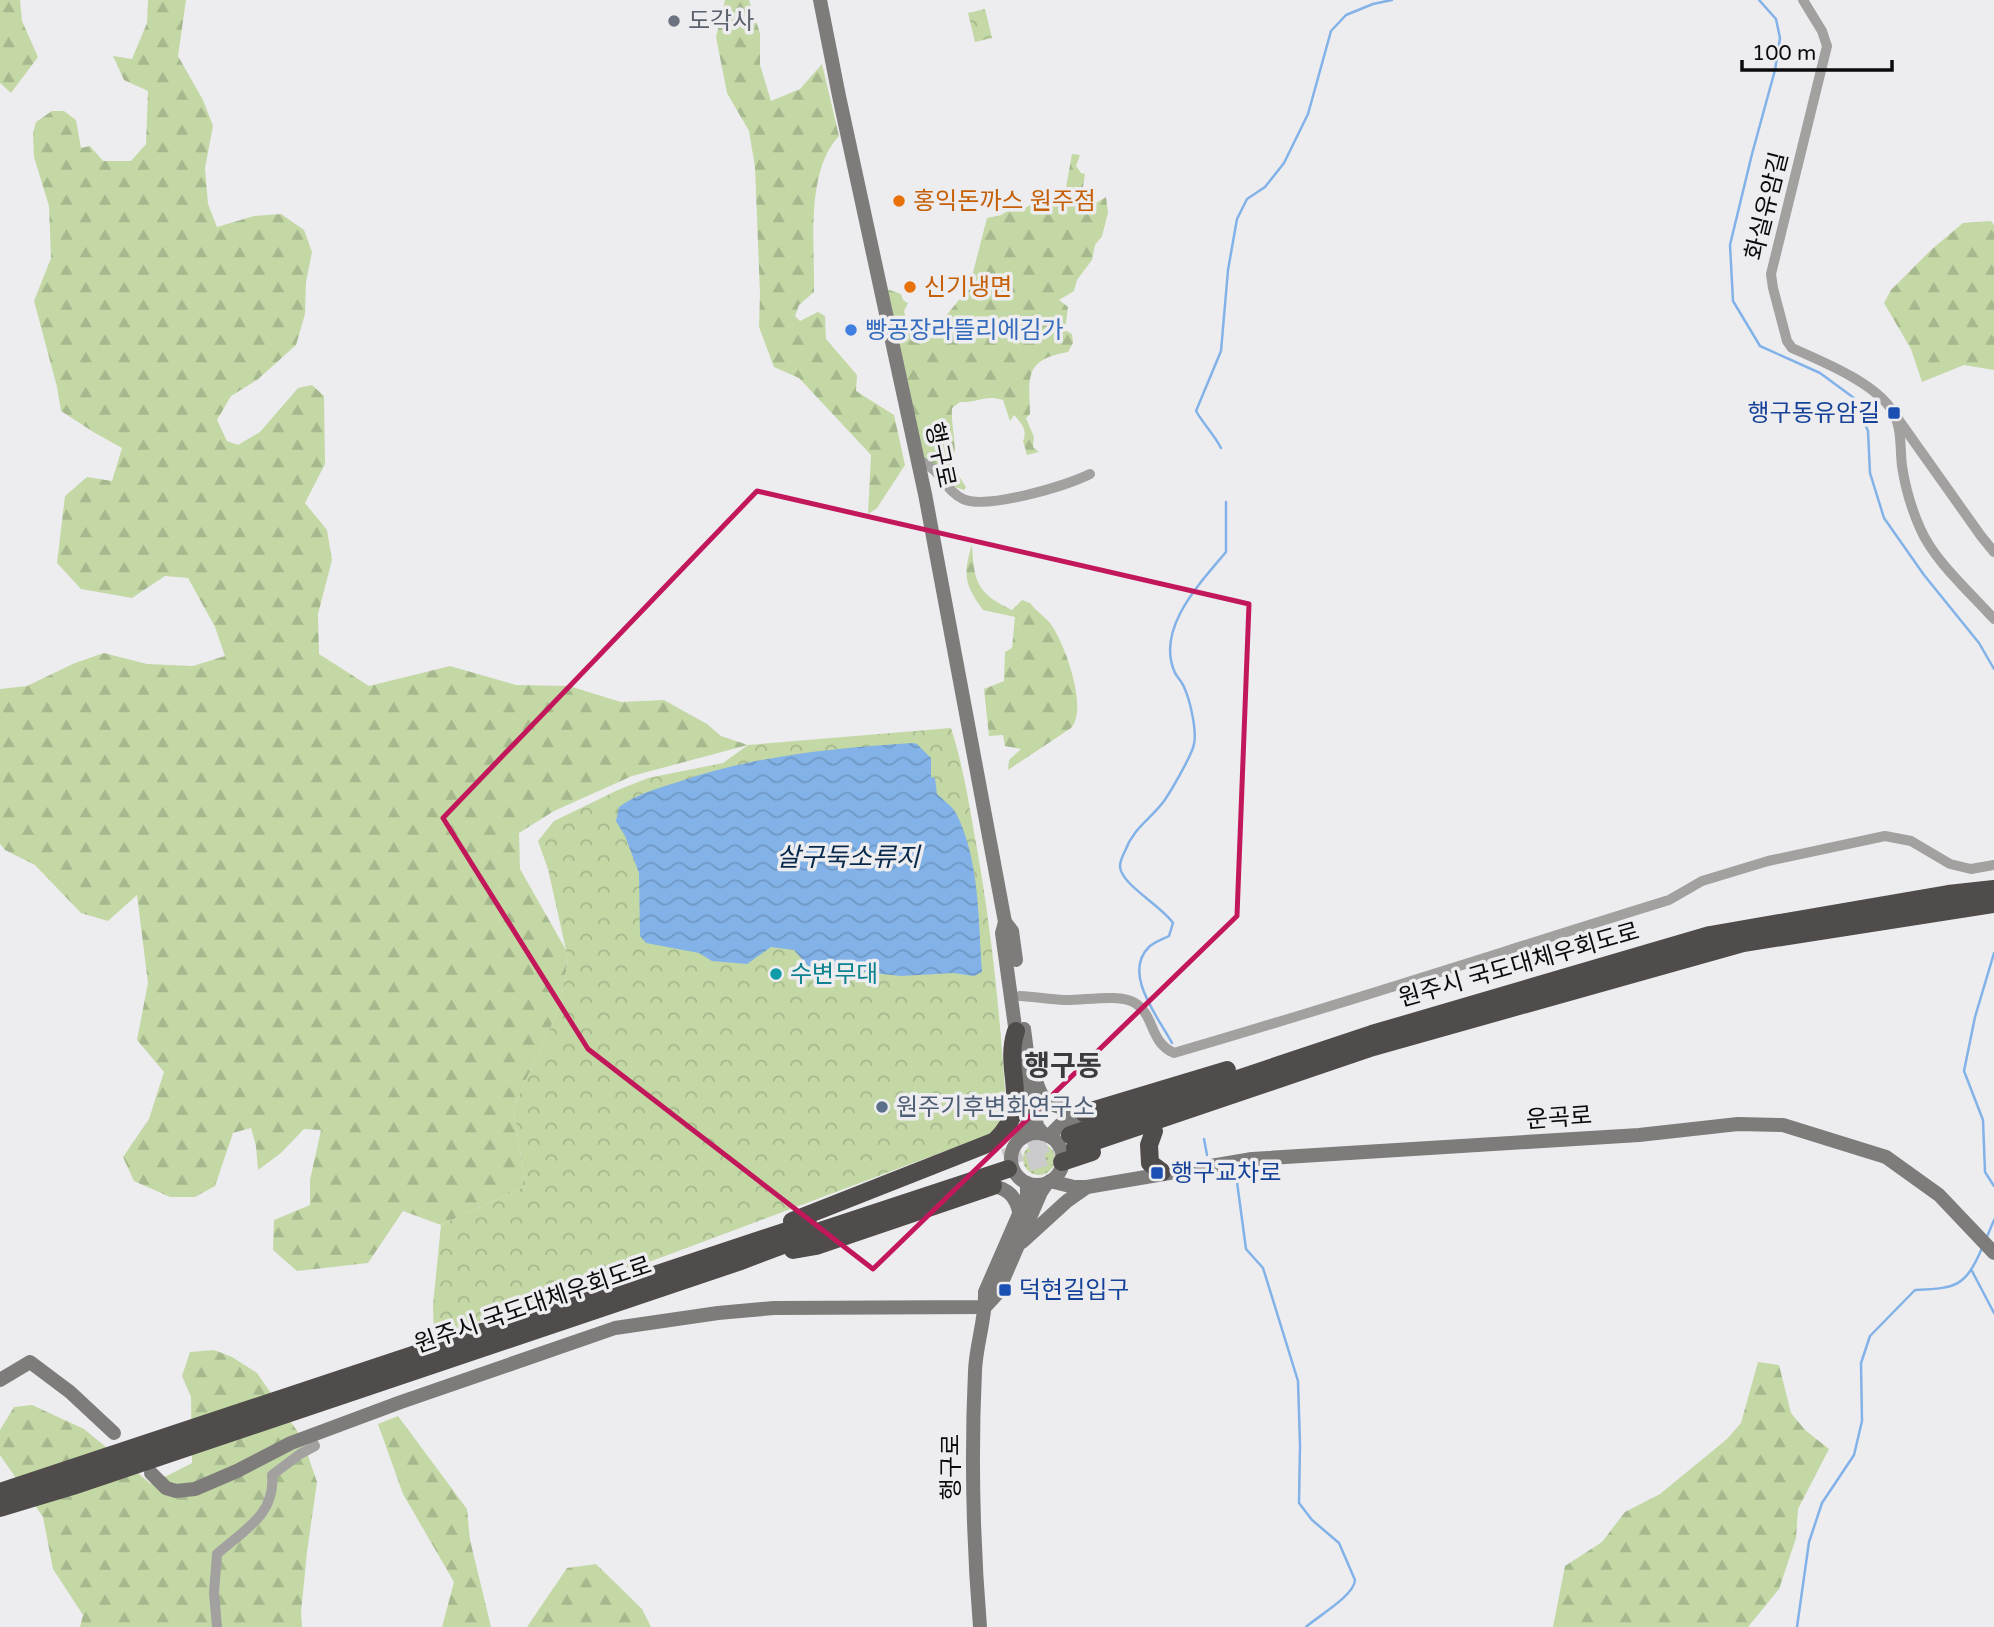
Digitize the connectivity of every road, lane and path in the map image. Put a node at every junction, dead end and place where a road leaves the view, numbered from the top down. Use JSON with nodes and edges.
{"nodes":[{"id":1,"x":820,"y":0,"type":"edge"},
{"id":2,"x":1804,"y":0,"type":"edge"},
{"id":3,"x":1894,"y":413,"type":"junction"},
{"id":4,"x":918,"y":459,"type":"junction"},
{"id":5,"x":1090,"y":474,"type":"dead end"},
{"id":6,"x":1994,"y":552,"type":"edge"},
{"id":7,"x":1994,"y":619,"type":"edge"},
{"id":8,"x":1994,"y":865,"type":"edge"},
{"id":9,"x":1994,"y":889,"type":"edge"},
{"id":10,"x":1994,"y":904,"type":"edge"},
{"id":11,"x":1005,"y":922,"type":"junction"},
{"id":12,"x":1020,"y":996,"type":"junction"},
{"id":13,"x":1020,"y":1030,"type":"junction"},
{"id":14,"x":1373,"y":1040,"type":"junction"},
{"id":15,"x":1084,"y":1113,"type":"junction"},
{"id":16,"x":1154,"y":1131,"type":"junction"},
{"id":17,"x":1046,"y":1135,"type":"junction"},
{"id":18,"x":1020,"y":1140,"type":"junction"},
{"id":19,"x":995,"y":1141,"type":"junction"},
{"id":20,"x":1073,"y":1142,"type":"tunnel mouth"},
{"id":21,"x":1014,"y":1172,"type":"junction"},
{"id":22,"x":1162,"y":1172,"type":"junction"},
{"id":23,"x":1055,"y":1174,"type":"junction"},
{"id":24,"x":993,"y":1186,"type":"junction"},
{"id":25,"x":1087,"y":1187,"type":"junction"},
{"id":26,"x":1019,"y":1211,"type":"junction"},
{"id":27,"x":1018,"y":1246,"type":"junction"},
{"id":28,"x":1994,"y":1253,"type":"edge"},
{"id":29,"x":736,"y":1255,"type":"junction"},
{"id":30,"x":985,"y":1307,"type":"junction"},
{"id":31,"x":0,"y":1380,"type":"edge"},
{"id":32,"x":114,"y":1433,"type":"dead end"},
{"id":33,"x":310,"y":1436,"type":"junction"},
{"id":34,"x":151,"y":1473,"type":"dead end"},
{"id":35,"x":73,"y":1477,"type":"junction"},
{"id":36,"x":0,"y":1492,"type":"edge"},
{"id":37,"x":0,"y":1508,"type":"edge"},
{"id":38,"x":217,"y":1627,"type":"edge"},
{"id":39,"x":980,"y":1627,"type":"edge"}],
"edges":[{"from":1,"to":4,"type":"street","name":"행구로"},
{"from":2,"to":3,"type":"street","name":"화실유암길"},
{"from":3,"to":6,"type":"street","name":"화실유암길"},
{"from":3,"to":7,"type":"street"},
{"from":4,"to":5,"type":"street"},
{"from":4,"to":11,"type":"street","name":"행구로"},
{"from":8,"to":12,"type":"street"},
{"from":9,"to":14,"type":"highway","name":"원주시 국도대체우회도로"},
{"from":10,"to":14,"type":"highway"},
{"from":11,"to":12,"type":"street","name":"행구로"},
{"from":11,"to":13,"type":"street","name":"행구로"},
{"from":12,"to":13,"type":"street","name":"행구로"},
{"from":13,"to":15,"type":"street"},
{"from":13,"to":17,"type":"street","name":"행구로"},
{"from":13,"to":18,"type":"street","name":"행구로"},
{"from":13,"to":19,"type":"highway"},
{"from":14,"to":15,"type":"highway"},
{"from":14,"to":16,"type":"highway"},
{"from":14,"to":20,"type":"highway"},
{"from":15,"to":17,"type":"street"},
{"from":16,"to":22,"type":"highway"},
{"from":16,"to":23,"type":"highway"},
{"from":17,"to":18,"type":"street"},
{"from":17,"to":23,"type":"street"},
{"from":18,"to":19,"type":"highway"},
{"from":18,"to":21,"type":"street"},
{"from":19,"to":29,"type":"highway"},
{"from":21,"to":23,"type":"street"},
{"from":21,"to":24,"type":"street"},
{"from":21,"to":26,"type":"street","name":"행구로"},
{"from":21,"to":29,"type":"highway","name":"원주시 국도대체우회도로"},
{"from":22,"to":25,"type":"street","name":"운곡로"},
{"from":22,"to":28,"type":"street","name":"운곡로"},
{"from":23,"to":25,"type":"street"},
{"from":23,"to":27,"type":"street"},
{"from":24,"to":26,"type":"street"},
{"from":24,"to":29,"type":"highway"},
{"from":25,"to":27,"type":"street"},
{"from":26,"to":30,"type":"street","name":"행구로"},
{"from":27,"to":30,"type":"street"},
{"from":29,"to":35,"type":"highway","name":"원주시 국도대체우회도로"},
{"from":30,"to":33,"type":"street"},
{"from":30,"to":39,"type":"street","name":"행구로"},
{"from":31,"to":32,"type":"street"},
{"from":33,"to":34,"type":"street"},
{"from":33,"to":38,"type":"street"},
{"from":35,"to":36,"type":"highway"},
{"from":35,"to":37,"type":"highway"}]}
